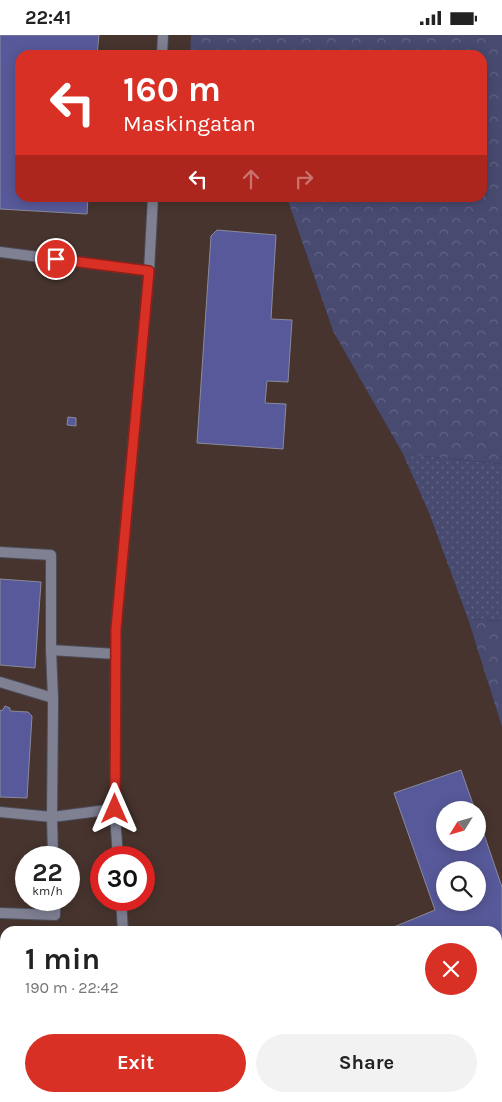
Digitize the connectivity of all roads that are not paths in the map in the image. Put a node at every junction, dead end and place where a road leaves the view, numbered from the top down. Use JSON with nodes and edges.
{"nodes":[{"id":1,"x":163,"y":35,"type":"edge"},
{"id":2,"x":162,"y":50,"type":"edge"},
{"id":3,"x":153,"y":202,"type":"edge"},
{"id":4,"x":0,"y":252,"type":"edge"},
{"id":5,"x":149,"y":271,"type":"junction"},
{"id":6,"x":0,"y":552,"type":"edge"},
{"id":7,"x":50,"y":650,"type":"junction"},
{"id":8,"x":116,"y":654,"type":"junction"},
{"id":9,"x":0,"y":682,"type":"edge"},
{"id":10,"x":53,"y":698,"type":"junction"},
{"id":11,"x":115,"y":809,"type":"junction"},
{"id":12,"x":0,"y":811,"type":"edge"},
{"id":13,"x":52,"y":817,"type":"junction"},
{"id":14,"x":53,"y":846,"type":"edge"},
{"id":15,"x":117,"y":846,"type":"edge"},
{"id":16,"x":55,"y":911,"type":"edge"},
{"id":17,"x":122,"y":911,"type":"edge"},
{"id":18,"x":0,"y":913,"type":"edge"},
{"id":19,"x":123,"y":926,"type":"edge"}],
"edges":[{"from":1,"to":2,"type":"street"},
{"from":3,"to":5,"type":"street"},
{"from":4,"to":5,"type":"street"},
{"from":5,"to":8,"type":"street"},
{"from":6,"to":7,"type":"street"},
{"from":7,"to":8,"type":"street"},
{"from":7,"to":10,"type":"street"},
{"from":8,"to":11,"type":"street"},
{"from":9,"to":10,"type":"street"},
{"from":10,"to":13,"type":"street"},
{"from":11,"to":13,"type":"street"},
{"from":11,"to":15,"type":"street"},
{"from":12,"to":13,"type":"street"},
{"from":13,"to":14,"type":"street"},
{"from":16,"to":18,"type":"street"},
{"from":17,"to":19,"type":"street"}]}
